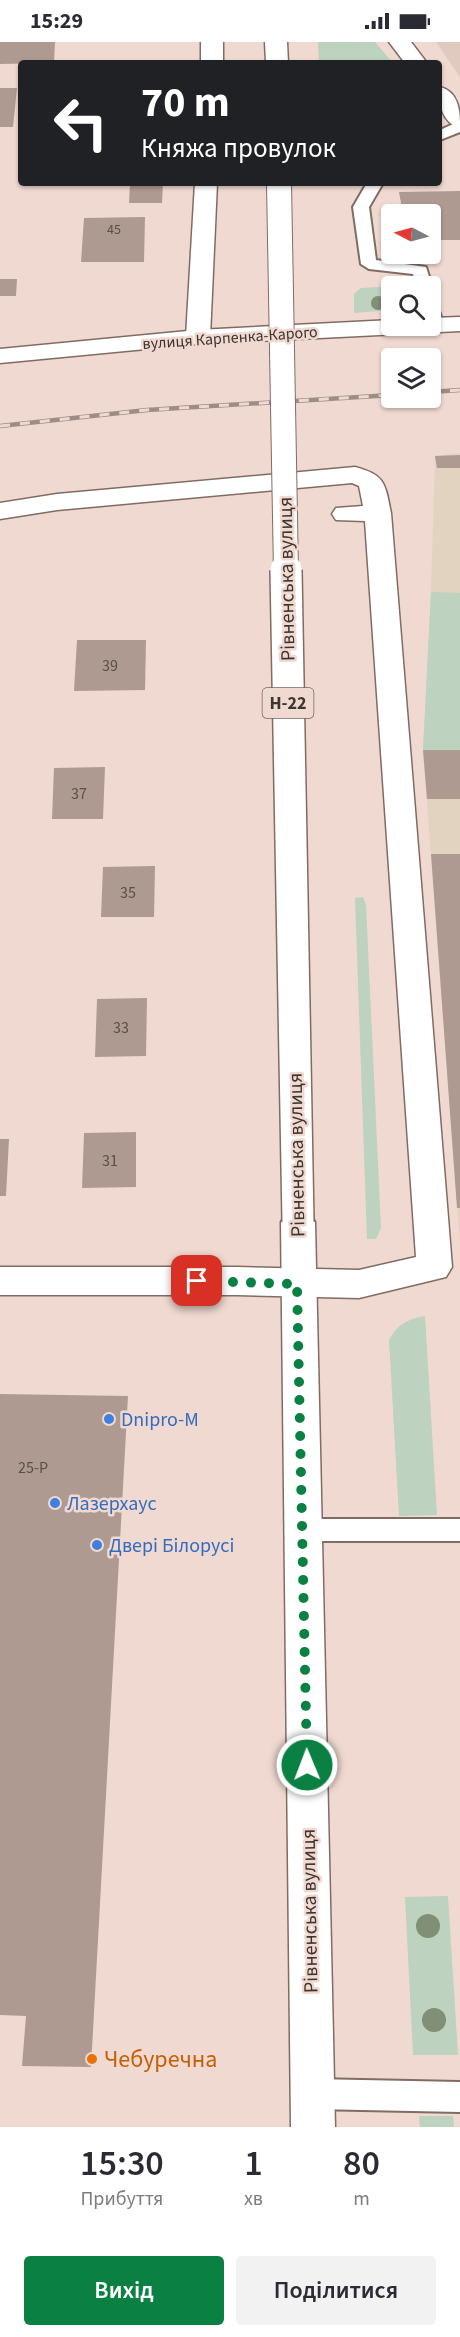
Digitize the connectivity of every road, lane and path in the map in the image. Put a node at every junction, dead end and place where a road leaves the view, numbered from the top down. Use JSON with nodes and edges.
{"nodes":[{"id":1,"x":212,"y":42,"type":"edge"},
{"id":2,"x":276,"y":42,"type":"edge"},
{"id":3,"x":400,"y":42,"type":"edge"},
{"id":4,"x":212,"y":60,"type":"edge"},
{"id":5,"x":277,"y":60,"type":"edge"},
{"id":6,"x":414,"y":60,"type":"edge"},
{"id":7,"x":442,"y":97,"type":"edge"},
{"id":8,"x":460,"y":122,"type":"edge"},
{"id":9,"x":460,"y":126,"type":"edge"},
{"id":10,"x":442,"y":135,"type":"edge"},
{"id":11,"x":206,"y":186,"type":"edge"},
{"id":12,"x":279,"y":186,"type":"edge"},
{"id":13,"x":373,"y":186,"type":"edge"},
{"id":14,"x":422,"y":276,"type":"edge"},
{"id":15,"x":441,"y":319,"type":"edge"},
{"id":16,"x":381,"y":321,"type":"edge"},
{"id":17,"x":460,"y":324,"type":"edge"},
{"id":18,"x":198,"y":337,"type":"junction"},
{"id":19,"x":0,"y":356,"type":"edge"},
{"id":20,"x":0,"y":511,"type":"edge"},
{"id":21,"x":0,"y":1281,"type":"edge"},
{"id":22,"x":297,"y":1284,"type":"junction"},
{"id":23,"x":302,"y":1530,"type":"junction"},
{"id":24,"x":460,"y":1530,"type":"edge"},
{"id":25,"x":460,"y":2097,"type":"edge"},
{"id":26,"x":313,"y":2111,"type":"edge"}],
"edges":[{"from":1,"to":4,"type":"main road"},
{"from":2,"to":5,"type":"main road"},
{"from":3,"to":6,"type":"main road"},
{"from":7,"to":8,"type":"main road"},
{"from":9,"to":10,"type":"lane"},
{"from":11,"to":18,"type":"main road"},
{"from":12,"to":22,"type":"main road","name":"Рівненська вулиця","number":"Н-22","bridge":true},
{"from":13,"to":14,"type":"lane"},
{"from":15,"to":17,"type":"main road","name":"вулиця Карпенка-Карого"},
{"from":16,"to":18,"type":"main road","name":"вулиця Карпенка-Карого"},
{"from":18,"to":19,"type":"main road","name":"вулиця Карпенка-Карого"},
{"from":20,"to":22,"type":"main road"},
{"from":21,"to":22,"type":"main road"},
{"from":22,"to":23,"type":"main road","name":"Рівненська вулиця","number":"Н-22"},
{"from":23,"to":24,"type":"lane"},
{"from":23,"to":26,"type":"main road","name":"Рівненська вулиця","number":"Н-22"},
{"from":25,"to":26,"type":"lane"}]}
